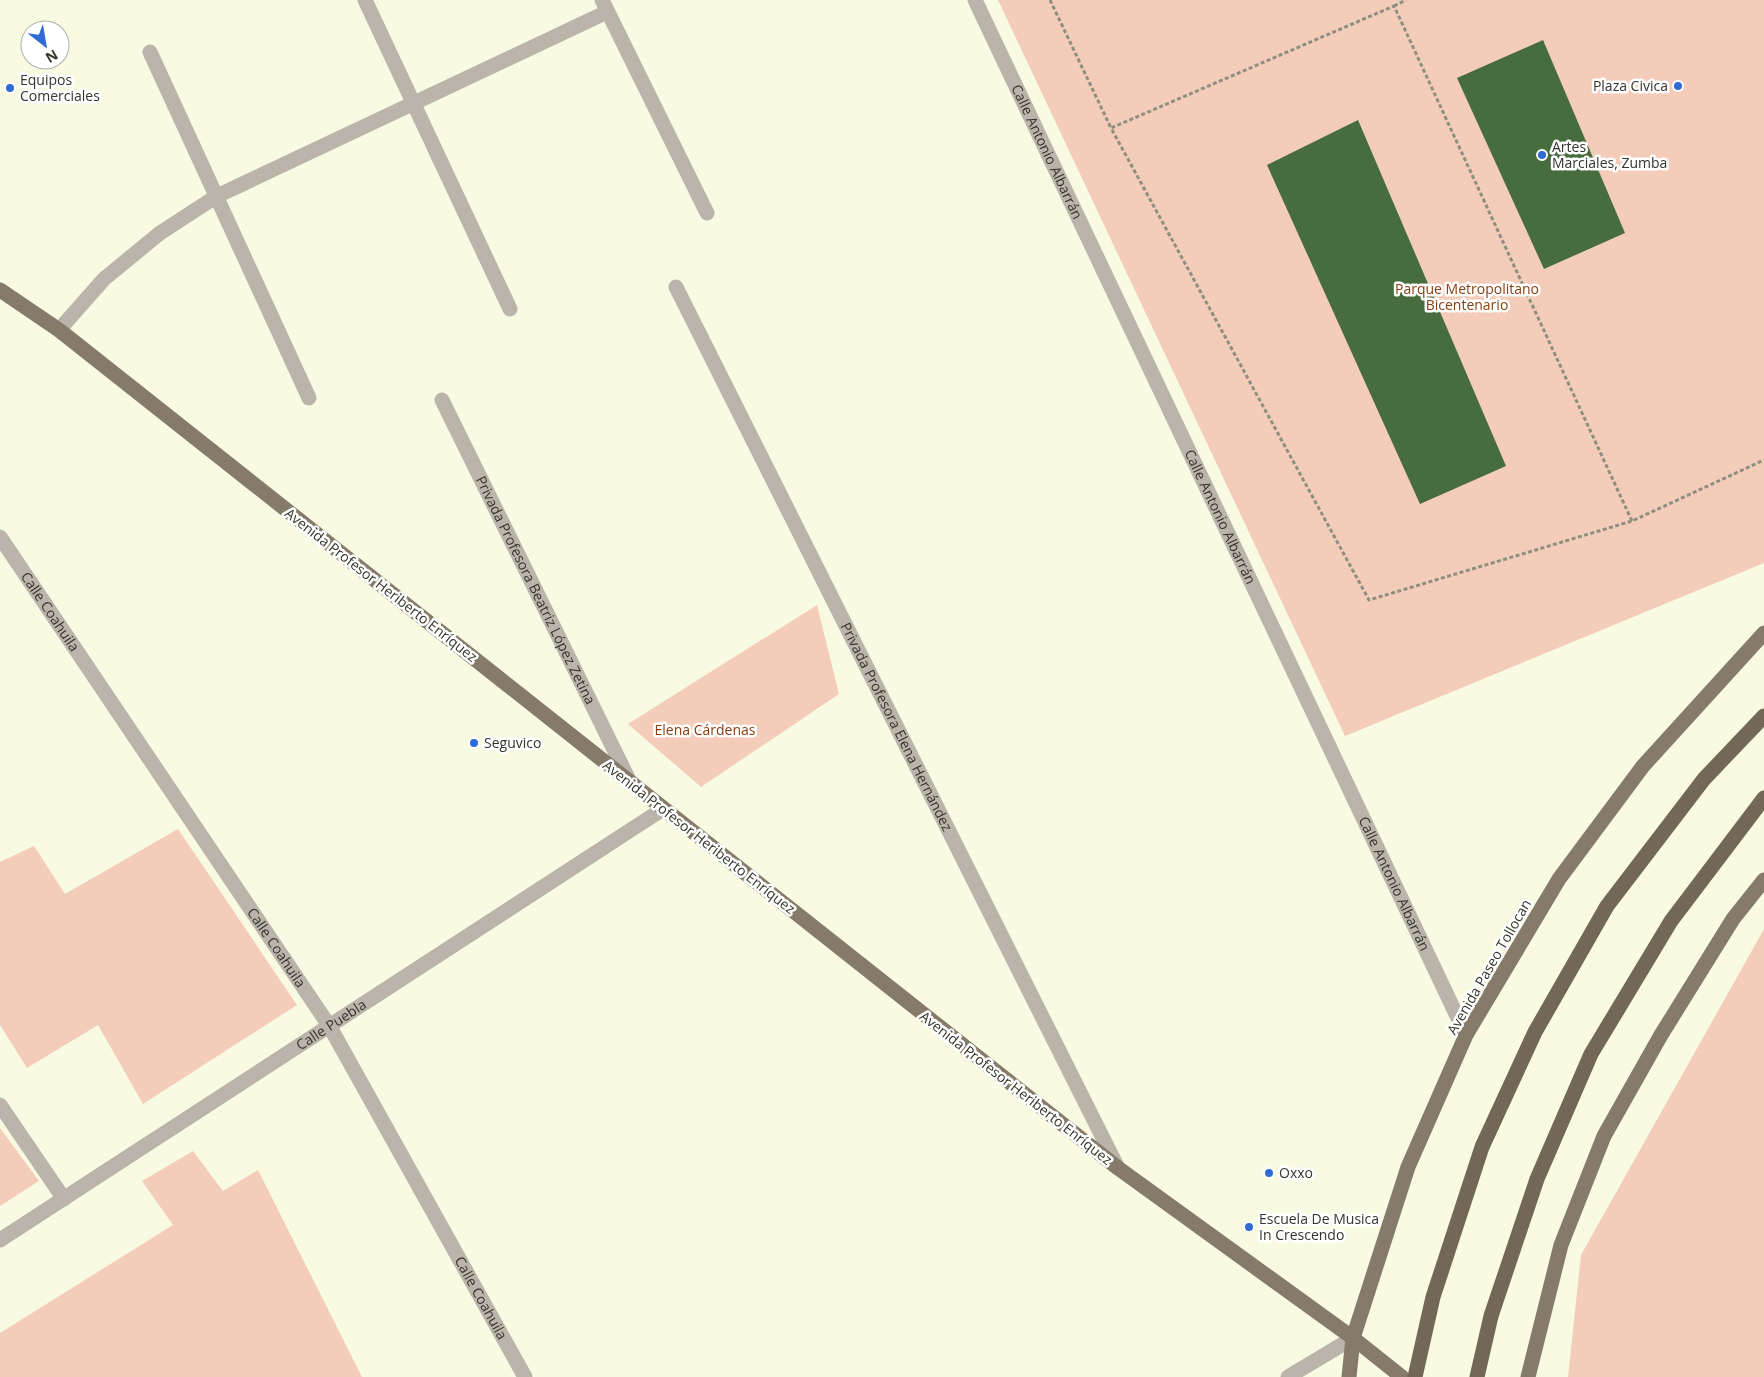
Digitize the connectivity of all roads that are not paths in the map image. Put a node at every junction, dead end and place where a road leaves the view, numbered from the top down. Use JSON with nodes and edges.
{"nodes":[{"id":1,"x":365,"y":0,"type":"edge"},
{"id":2,"x":975,"y":0,"type":"edge"},
{"id":3,"x":604,"y":6,"type":"edge"},
{"id":4,"x":150,"y":52,"type":"dead end"},
{"id":5,"x":415,"y":102,"type":"junction"},
{"id":6,"x":217,"y":196,"type":"junction"},
{"id":7,"x":708,"y":213,"type":"dead end"},
{"id":8,"x":676,"y":287,"type":"dead end"},
{"id":9,"x":0,"y":290,"type":"edge"},
{"id":10,"x":510,"y":309,"type":"dead end"},
{"id":11,"x":59,"y":330,"type":"junction"},
{"id":12,"x":310,"y":398,"type":"dead end"},
{"id":13,"x":442,"y":400,"type":"dead end"},
{"id":14,"x":0,"y":537,"type":"edge"},
{"id":15,"x":1764,"y":633,"type":"edge"},
{"id":16,"x":1764,"y":716,"type":"edge"},
{"id":17,"x":630,"y":782,"type":"junction"},
{"id":18,"x":1764,"y":798,"type":"edge"},
{"id":19,"x":663,"y":809,"type":"junction"},
{"id":20,"x":1764,"y":880,"type":"edge"},
{"id":21,"x":330,"y":1027,"type":"junction"},
{"id":22,"x":1466,"y":1035,"type":"junction"},
{"id":23,"x":0,"y":1105,"type":"edge"},
{"id":24,"x":1118,"y":1168,"type":"junction"},
{"id":25,"x":64,"y":1199,"type":"junction"},
{"id":26,"x":0,"y":1240,"type":"edge"},
{"id":27,"x":1353,"y":1338,"type":"junction"},
{"id":28,"x":525,"y":1377,"type":"edge"},
{"id":29,"x":1288,"y":1377,"type":"edge"},
{"id":30,"x":1349,"y":1377,"type":"edge"},
{"id":31,"x":1402,"y":1377,"type":"edge"},
{"id":32,"x":1415,"y":1377,"type":"edge"},
{"id":33,"x":1477,"y":1377,"type":"edge"},
{"id":34,"x":1528,"y":1377,"type":"edge"}],
"edges":[{"from":1,"to":5,"type":"street"},
{"from":2,"to":22,"type":"street","name":"Calle Antonio Albarrán"},
{"from":3,"to":5,"type":"street"},
{"from":3,"to":7,"type":"street"},
{"from":4,"to":6,"type":"street"},
{"from":5,"to":6,"type":"street"},
{"from":5,"to":10,"type":"street"},
{"from":6,"to":11,"type":"street"},
{"from":6,"to":12,"type":"street"},
{"from":8,"to":24,"type":"street","name":"Privada Profesora Elena Hernández"},
{"from":9,"to":11,"type":"main road","name":"Avenida Profesor Heriberto Enríquez"},
{"from":11,"to":17,"type":"main road","name":"Avenida Profesor Heriberto Enríquez"},
{"from":13,"to":17,"type":"street","name":"Privada Profesora Beatriz López Zetina"},
{"from":14,"to":21,"type":"street","name":"Calle Coahuila"},
{"from":15,"to":22,"type":"main road","name":"Avenida Paseo Tollocan"},
{"from":16,"to":32,"type":"highway"},
{"from":17,"to":19,"type":"main road","name":"Avenida Profesor Heriberto Enríquez"},
{"from":18,"to":33,"type":"highway"},
{"from":19,"to":21,"type":"street","name":"Calle Puebla"},
{"from":19,"to":24,"type":"main road","name":"Avenida Profesor Heriberto Enríquez"},
{"from":20,"to":34,"type":"main road"},
{"from":21,"to":25,"type":"street","name":"Calle Puebla"},
{"from":21,"to":28,"type":"street","name":"Calle Coahuila"},
{"from":22,"to":27,"type":"main road","name":"Avenida Paseo Tollocan"},
{"from":23,"to":25,"type":"street"},
{"from":24,"to":27,"type":"main road","name":"Avenida Profesor Heriberto Enríquez"},
{"from":25,"to":26,"type":"street","name":"Calle Puebla"},
{"from":27,"to":29,"type":"street"},
{"from":27,"to":30,"type":"main road","name":"Avenida Paseo Tollocan"},
{"from":27,"to":31,"type":"main road","name":"Avenida Profesor Heriberto Enríquez"}]}
